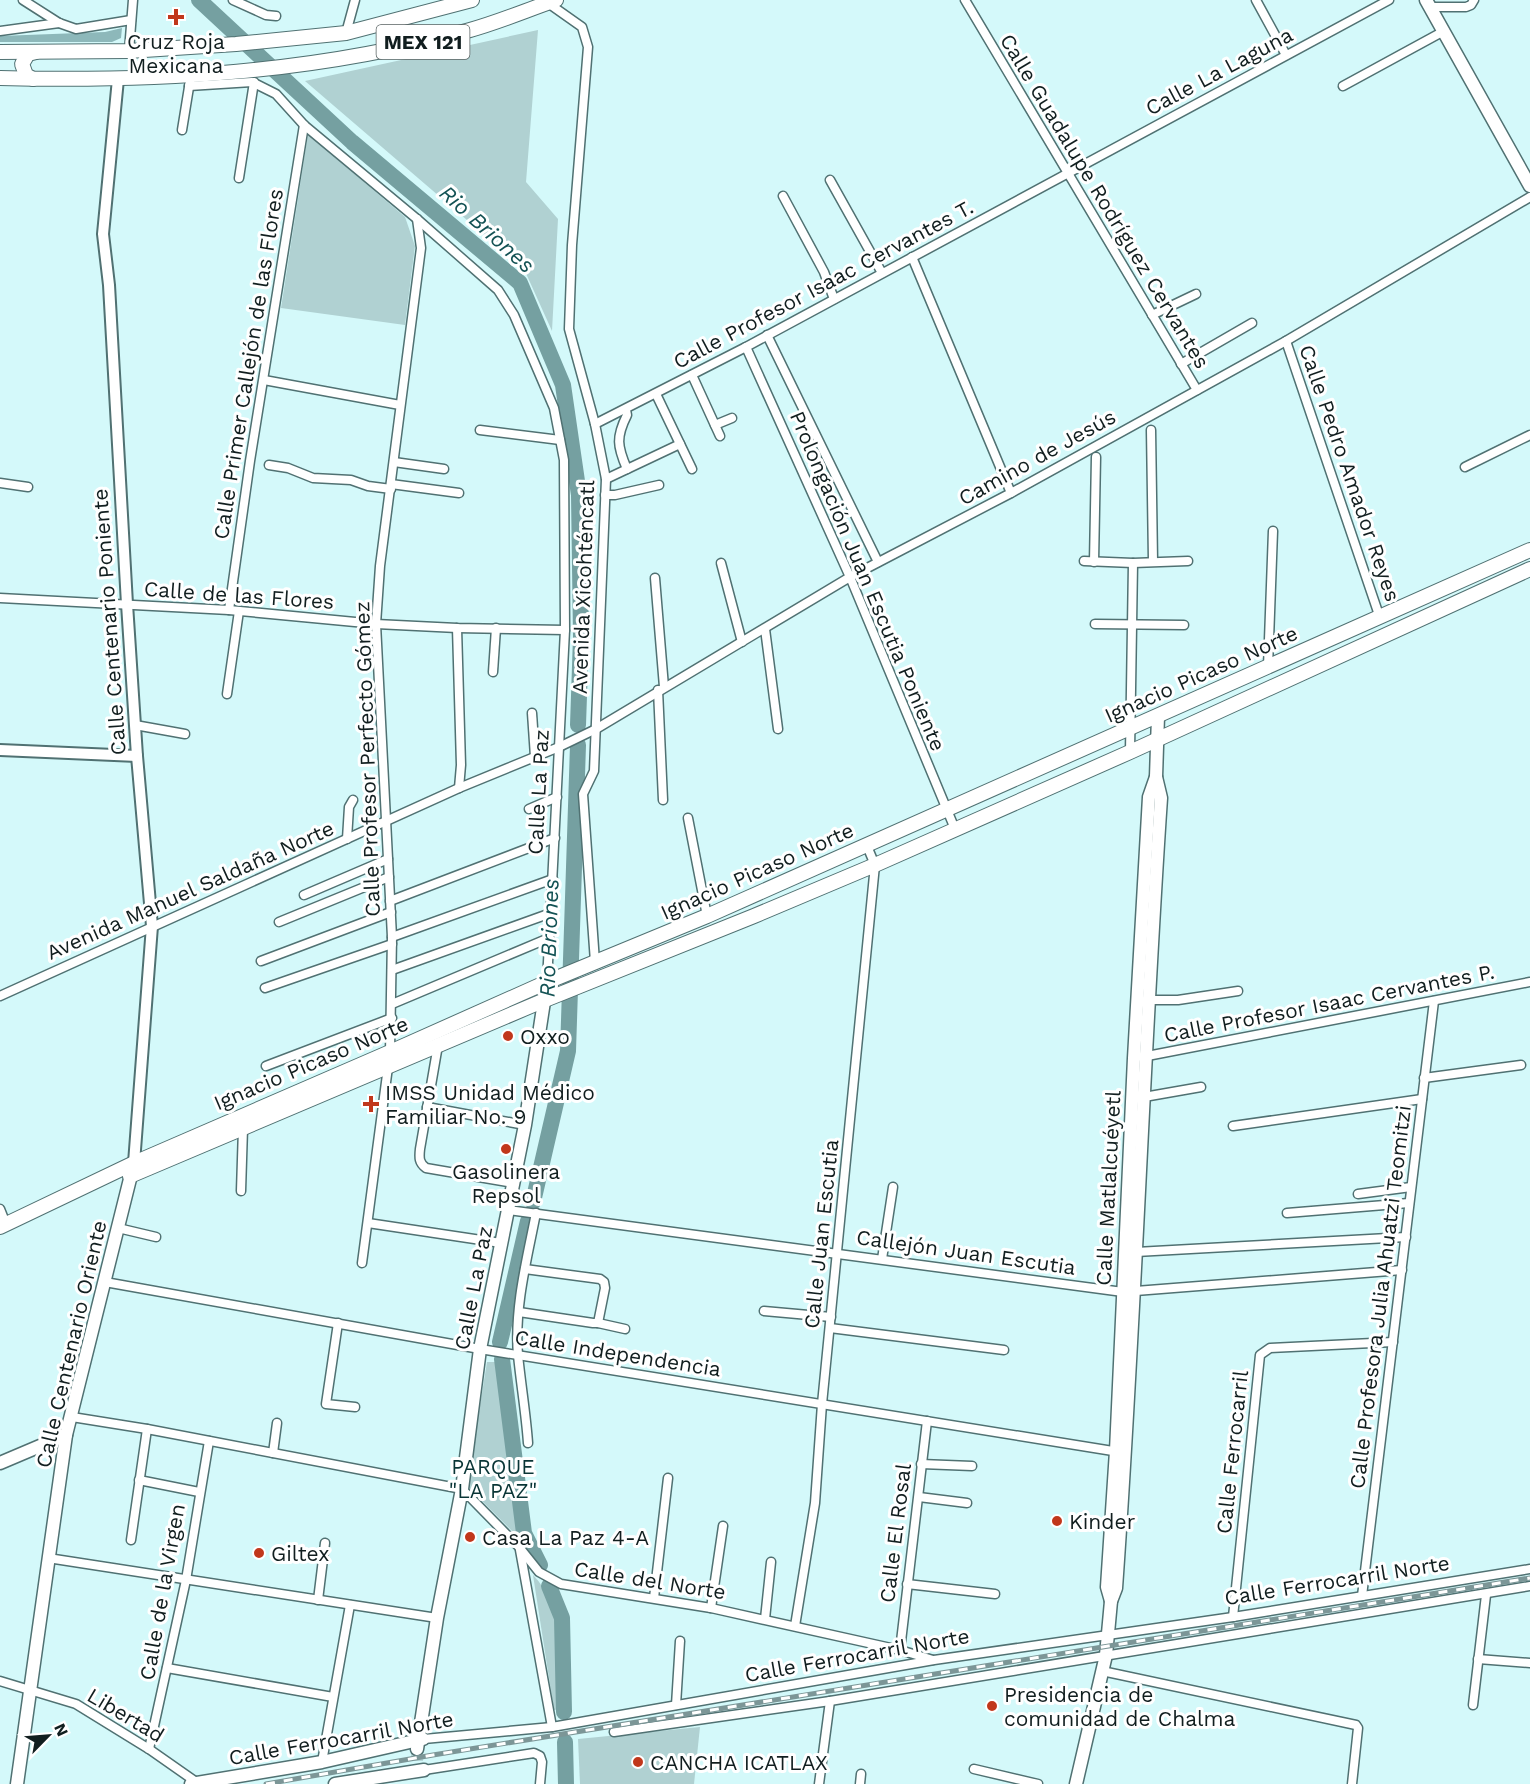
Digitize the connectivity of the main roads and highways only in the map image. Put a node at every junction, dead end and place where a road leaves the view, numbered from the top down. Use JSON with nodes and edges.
{"nodes":[{"id":1,"x":472,"y":0,"type":"edge"},
{"id":2,"x":552,"y":1,"type":"edge"},
{"id":3,"x":1428,"y":4,"type":"edge"},
{"id":4,"x":0,"y":52,"type":"edge"},
{"id":5,"x":36,"y":52,"type":"junction"},
{"id":6,"x":0,"y":78,"type":"edge"},
{"id":7,"x":33,"y":79,"type":"junction"},
{"id":8,"x":1530,"y":186,"type":"edge"},
{"id":9,"x":1530,"y":550,"type":"edge"},
{"id":10,"x":1530,"y":569,"type":"edge"},
{"id":11,"x":1158,"y":716,"type":"junction"},
{"id":12,"x":1157,"y":740,"type":"junction"},
{"id":13,"x":1156,"y":777,"type":"junction"},
{"id":14,"x":547,"y":982,"type":"junction"},
{"id":15,"x":545,"y":1000,"type":"junction"},
{"id":16,"x":1140,"y":1057,"type":"junction"},
{"id":17,"x":389,"y":1059,"type":"junction"},
{"id":18,"x":132,"y":1169,"type":"junction"},
{"id":19,"x":3,"y":1226,"type":"edge"},
{"id":20,"x":1128,"y":1291,"type":"junction"},
{"id":21,"x":66,"y":1435,"type":"junction"},
{"id":22,"x":0,"y":1463,"type":"edge"},
{"id":23,"x":421,"y":1741,"type":"joint"},
{"id":24,"x":421,"y":1773,"type":"edge"},
{"id":25,"x":17,"y":1784,"type":"edge"},
{"id":26,"x":196,"y":1784,"type":"edge"},
{"id":27,"x":335,"y":1784,"type":"edge"},
{"id":28,"x":1076,"y":1784,"type":"edge"}],
"edges":[{"from":1,"to":5,"type":"main road","number":"MEX 121"},
{"from":2,"to":7,"type":"main road","number":"MEX 121"},
{"from":3,"to":8,"type":"main road"},
{"from":4,"to":5,"type":"main road","number":"MEX 121"},
{"from":5,"to":7,"type":"main road"},
{"from":6,"to":7,"type":"main road","number":"MEX 121"},
{"from":9,"to":11,"type":"main road","name":"Ignacio Picaso Norte"},
{"from":10,"to":12,"type":"main road","name":"Ignacio Picaso Norte"},
{"from":11,"to":12,"type":"main road","name":"Calle Matlalcuéyetl"},
{"from":11,"to":14,"type":"main road","name":"Ignacio Picaso Norte"},
{"from":12,"to":13,"type":"main road","name":"Calle Matlalcuéyetl"},
{"from":12,"to":15,"type":"main road","name":"Ignacio Picaso Norte"},
{"from":13,"to":16,"type":"main road","name":"Calle Matlalcuéyetl"},
{"from":13,"to":16,"type":"main road","name":"Calle Matlalcuéyetl"},
{"from":14,"to":15,"type":"main road","name":"Calle La Paz"},
{"from":14,"to":17,"type":"main road","name":"Ignacio Picaso Norte"},
{"from":15,"to":17,"type":"main road","name":"Ignacio Picaso Norte"},
{"from":15,"to":23,"type":"main road","name":"Calle La Paz"},
{"from":16,"to":20,"type":"main road","name":"Calle Matlalcuéyetl"},
{"from":16,"to":20,"type":"main road","name":"Calle Matlalcuéyetl"},
{"from":17,"to":18,"type":"main road","name":"Ignacio Picaso Norte"},
{"from":17,"to":18,"type":"main road","name":"Ignacio Picaso Norte"},
{"from":18,"to":19,"type":"main road","name":"Ignacio Picaso Norte"},
{"from":18,"to":21,"type":"main road","name":"Calle Centenario Oriente"},
{"from":20,"to":28,"type":"main road","name":"Calle Matlalcuéyetl"},
{"from":21,"to":22,"type":"main road"},
{"from":21,"to":25,"type":"main road","name":"Calle Centenario Oriente"},
{"from":23,"to":26,"type":"main road","name":"Calle Ferrocarril Norte"},
{"from":24,"to":27,"type":"main road"}]}
